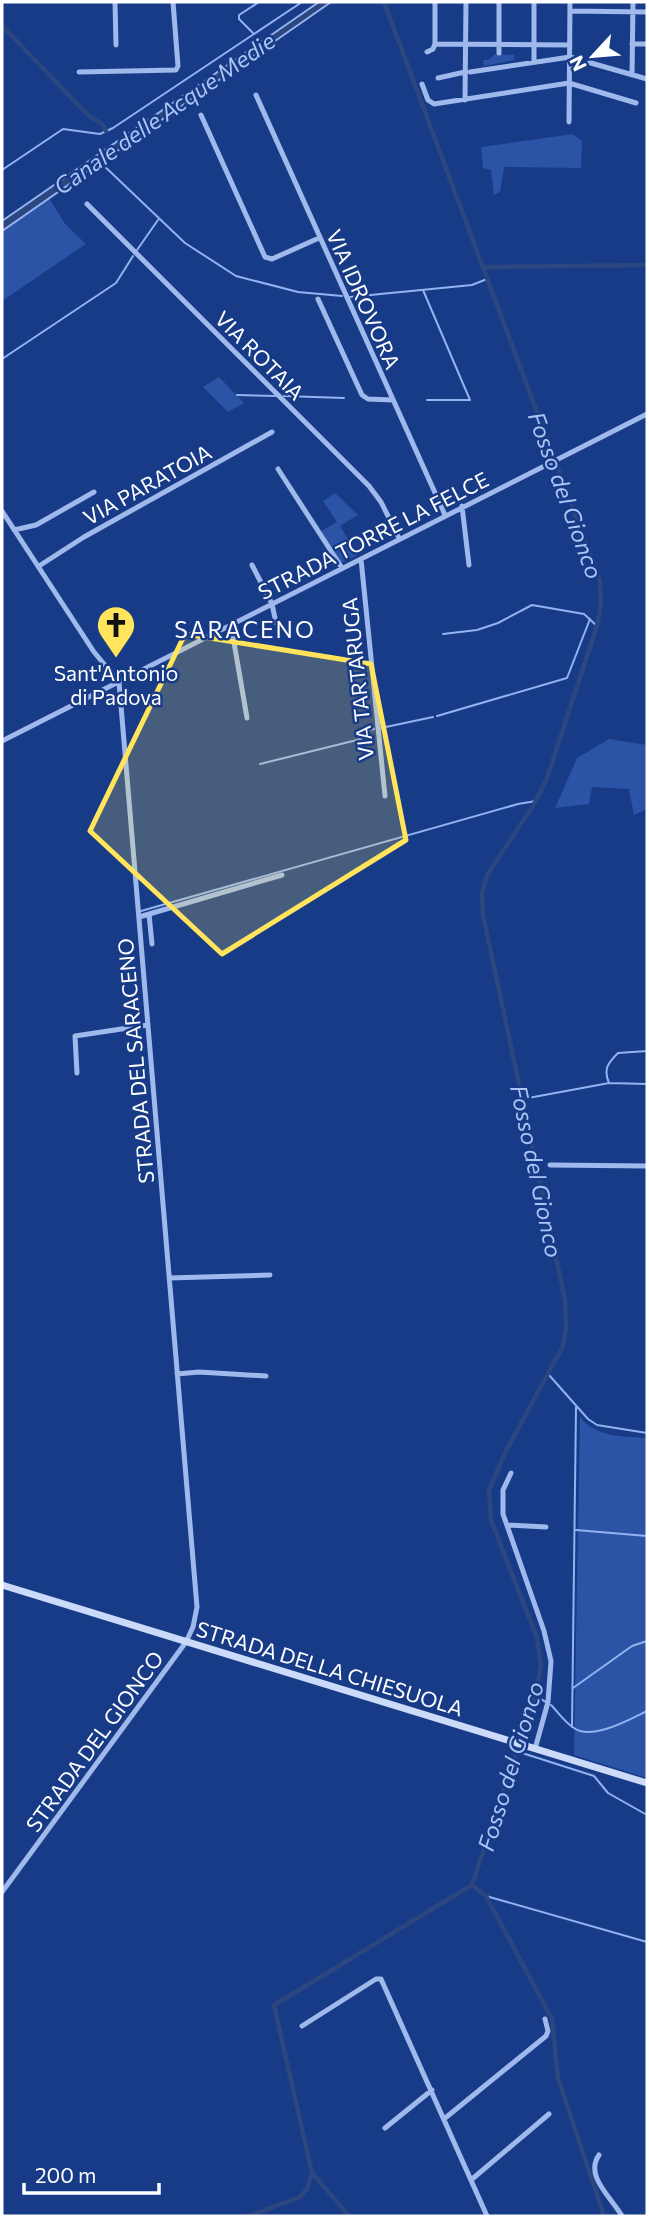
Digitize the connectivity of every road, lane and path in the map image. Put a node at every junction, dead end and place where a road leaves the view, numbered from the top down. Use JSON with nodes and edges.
{"nodes":[{"id":1,"x":115,"y":2,"type":"edge"},
{"id":2,"x":173,"y":2,"type":"edge"},
{"id":3,"x":436,"y":2,"type":"edge"},
{"id":4,"x":466,"y":2,"type":"edge"},
{"id":5,"x":499,"y":2,"type":"edge"},
{"id":6,"x":534,"y":2,"type":"edge"},
{"id":7,"x":570,"y":2,"type":"edge"},
{"id":8,"x":633,"y":2,"type":"edge"},
{"id":9,"x":570,"y":11,"type":"junction"},
{"id":10,"x":633,"y":12,"type":"junction"},
{"id":11,"x":647,"y":12,"type":"edge"},
{"id":12,"x":435,"y":44,"type":"junction"},
{"id":13,"x":465,"y":44,"type":"junction"},
{"id":14,"x":632,"y":44,"type":"junction"},
{"id":15,"x":647,"y":44,"type":"edge"},
{"id":16,"x":116,"y":45,"type":"dead end"},
{"id":17,"x":499,"y":45,"type":"junction"},
{"id":18,"x":534,"y":45,"type":"junction"},
{"id":19,"x":570,"y":45,"type":"junction"},
{"id":20,"x":427,"y":52,"type":"dead end"},
{"id":21,"x":499,"y":53,"type":"dead end"},
{"id":22,"x":570,"y":57,"type":"junction"},
{"id":23,"x":534,"y":62,"type":"junction"},
{"id":24,"x":79,"y":72,"type":"dead end"},
{"id":25,"x":467,"y":72,"type":"junction"},
{"id":26,"x":632,"y":75,"type":"junction"},
{"id":27,"x":438,"y":78,"type":"dead end"},
{"id":28,"x":647,"y":79,"type":"edge"},
{"id":29,"x":569,"y":83,"type":"junction"},
{"id":30,"x":422,"y":84,"type":"dead end"},
{"id":31,"x":256,"y":95,"type":"dead end"},
{"id":32,"x":465,"y":100,"type":"junction"},
{"id":33,"x":636,"y":103,"type":"dead end"},
{"id":34,"x":201,"y":115,"type":"dead end"},
{"id":35,"x":569,"y":122,"type":"dead end"},
{"id":36,"x":87,"y":204,"type":"dead end"},
{"id":37,"x":319,"y":238,"type":"junction"},
{"id":38,"x":318,"y":299,"type":"dead end"},
{"id":39,"x":393,"y":400,"type":"junction"},
{"id":40,"x":647,"y":414,"type":"edge"},
{"id":41,"x":272,"y":432,"type":"dead end"},
{"id":42,"x":278,"y":469,"type":"dead end"},
{"id":43,"x":94,"y":492,"type":"dead end"},
{"id":44,"x":462,"y":506,"type":"junction"},
{"id":45,"x":2,"y":511,"type":"edge"},
{"id":46,"x":445,"y":515,"type":"junction"},
{"id":47,"x":14,"y":530,"type":"junction"},
{"id":48,"x":399,"y":538,"type":"junction"},
{"id":49,"x":361,"y":559,"type":"junction"},
{"id":50,"x":252,"y":565,"type":"dead end"},
{"id":51,"x":468,"y":565,"type":"dead end"},
{"id":52,"x":39,"y":566,"type":"junction"},
{"id":53,"x":342,"y":568,"type":"junction"},
{"id":54,"x":272,"y":604,"type":"junction"},
{"id":55,"x":276,"y":623,"type":"dead end"},
{"id":56,"x":231,"y":625,"type":"junction"},
{"id":57,"x":119,"y":682,"type":"junction"},
{"id":58,"x":247,"y":718,"type":"dead end"},
{"id":59,"x":2,"y":741,"type":"edge"},
{"id":60,"x":384,"y":796,"type":"dead end"},
{"id":61,"x":282,"y":875,"type":"dead end"},
{"id":62,"x":149,"y":914,"type":"junction"},
{"id":63,"x":139,"y":917,"type":"junction"},
{"id":64,"x":152,"y":944,"type":"dead end"},
{"id":65,"x":148,"y":1025,"type":"junction"},
{"id":66,"x":77,"y":1073,"type":"dead end"},
{"id":67,"x":550,"y":1166,"type":"dead end"},
{"id":68,"x":647,"y":1166,"type":"edge"},
{"id":69,"x":270,"y":1275,"type":"dead end"},
{"id":70,"x":169,"y":1278,"type":"junction"},
{"id":71,"x":177,"y":1374,"type":"junction"},
{"id":72,"x":266,"y":1376,"type":"dead end"},
{"id":73,"x":511,"y":1473,"type":"dead end"},
{"id":74,"x":507,"y":1525,"type":"junction"},
{"id":75,"x":546,"y":1527,"type":"dead end"},
{"id":76,"x":2,"y":1585,"type":"edge"},
{"id":77,"x":186,"y":1642,"type":"junction"},
{"id":78,"x":535,"y":1749,"type":"junction"},
{"id":79,"x":647,"y":1783,"type":"edge"},
{"id":80,"x":2,"y":1892,"type":"edge"},
{"id":81,"x":545,"y":2019,"type":"dead end"},
{"id":82,"x":302,"y":2026,"type":"dead end"},
{"id":83,"x":432,"y":2090,"type":"junction"},
{"id":84,"x":549,"y":2114,"type":"dead end"},
{"id":85,"x":444,"y":2119,"type":"junction"},
{"id":86,"x":386,"y":2128,"type":"dead end"},
{"id":87,"x":599,"y":2155,"type":"dead end"},
{"id":88,"x":471,"y":2179,"type":"junction"},
{"id":89,"x":487,"y":2216,"type":"edge"},
{"id":90,"x":622,"y":2216,"type":"edge"}],
"edges":[{"from":1,"to":16,"type":"street"},
{"from":2,"to":24,"type":"street"},
{"from":3,"to":12,"type":"street"},
{"from":4,"to":13,"type":"street"},
{"from":5,"to":17,"type":"street"},
{"from":6,"to":18,"type":"street"},
{"from":7,"to":9,"type":"street"},
{"from":8,"to":10,"type":"street"},
{"from":9,"to":10,"type":"street"},
{"from":9,"to":19,"type":"street"},
{"from":10,"to":11,"type":"street"},
{"from":10,"to":14,"type":"street"},
{"from":12,"to":13,"type":"street"},
{"from":12,"to":20,"type":"street"},
{"from":13,"to":17,"type":"street"},
{"from":13,"to":25,"type":"street"},
{"from":14,"to":15,"type":"street"},
{"from":14,"to":26,"type":"street"},
{"from":17,"to":18,"type":"street"},
{"from":17,"to":21,"type":"street"},
{"from":18,"to":19,"type":"street"},
{"from":18,"to":23,"type":"street"},
{"from":19,"to":22,"type":"street"},
{"from":22,"to":23,"type":"street"},
{"from":22,"to":26,"type":"street"},
{"from":22,"to":29,"type":"street"},
{"from":23,"to":25,"type":"street"},
{"from":25,"to":27,"type":"street"},
{"from":25,"to":32,"type":"street"},
{"from":26,"to":28,"type":"street"},
{"from":29,"to":32,"type":"street"},
{"from":29,"to":33,"type":"street"},
{"from":29,"to":35,"type":"street"},
{"from":30,"to":32,"type":"street"},
{"from":31,"to":37,"type":"street","name":"VIA IDROVORA"},
{"from":34,"to":37,"type":"street"},
{"from":36,"to":48,"type":"street","name":"VIA ROTAIA"},
{"from":37,"to":39,"type":"street","name":"VIA IDROVORA"},
{"from":38,"to":39,"type":"street"},
{"from":39,"to":46,"type":"street","name":"VIA IDROVORA"},
{"from":40,"to":44,"type":"street","name":"STRADA TORRE LA FELCE"},
{"from":41,"to":52,"type":"street","name":"VIA PARATOIA"},
{"from":42,"to":53,"type":"street"},
{"from":43,"to":47,"type":"street"},
{"from":44,"to":46,"type":"street","name":"STRADA TORRE LA FELCE"},
{"from":44,"to":51,"type":"street"},
{"from":45,"to":47,"type":"street"},
{"from":46,"to":48,"type":"street","name":"STRADA TORRE LA FELCE"},
{"from":47,"to":52,"type":"street"},
{"from":48,"to":49,"type":"street","name":"STRADA TORRE LA FELCE"},
{"from":49,"to":53,"type":"street","name":"STRADA TORRE LA FELCE"},
{"from":49,"to":60,"type":"street","name":"VIA TARTARUGA"},
{"from":50,"to":54,"type":"street"},
{"from":52,"to":57,"type":"street"},
{"from":53,"to":54,"type":"street","name":"STRADA TORRE LA FELCE"},
{"from":54,"to":55,"type":"street"},
{"from":54,"to":56,"type":"street","name":"STRADA TORRE LA FELCE"},
{"from":56,"to":57,"type":"street","name":"STRADA TORRE LA FELCE"},
{"from":56,"to":58,"type":"street"},
{"from":57,"to":59,"type":"street","name":"STRADA TORRE LA FELCE"},
{"from":57,"to":63,"type":"street","name":"STRADA DEL SARACENO"},
{"from":61,"to":62,"type":"street"},
{"from":62,"to":63,"type":"street"},
{"from":62,"to":64,"type":"street"},
{"from":63,"to":65,"type":"street","name":"STRADA DEL SARACENO"},
{"from":65,"to":66,"type":"street"},
{"from":65,"to":70,"type":"street","name":"STRADA DEL SARACENO"},
{"from":67,"to":68,"type":"street"},
{"from":69,"to":70,"type":"street"},
{"from":70,"to":71,"type":"street","name":"STRADA DEL SARACENO"},
{"from":71,"to":72,"type":"street"},
{"from":71,"to":77,"type":"street","name":"STRADA DEL SARACENO"},
{"from":73,"to":74,"type":"street"},
{"from":74,"to":75,"type":"street"},
{"from":74,"to":78,"type":"street"},
{"from":76,"to":77,"type":"street","name":"STRADA DELLA CHIESUOLA"},
{"from":77,"to":78,"type":"street","name":"STRADA DELLA CHIESUOLA"},
{"from":77,"to":80,"type":"street","name":"STRADA DEL GIONCO"},
{"from":78,"to":79,"type":"street","name":"STRADA DELLA CHIESUOLA"},
{"from":81,"to":85,"type":"street"},
{"from":82,"to":83,"type":"street"},
{"from":83,"to":85,"type":"street"},
{"from":83,"to":86,"type":"street"},
{"from":84,"to":88,"type":"street"},
{"from":85,"to":88,"type":"street"},
{"from":87,"to":90,"type":"street"},
{"from":88,"to":89,"type":"street"}]}
